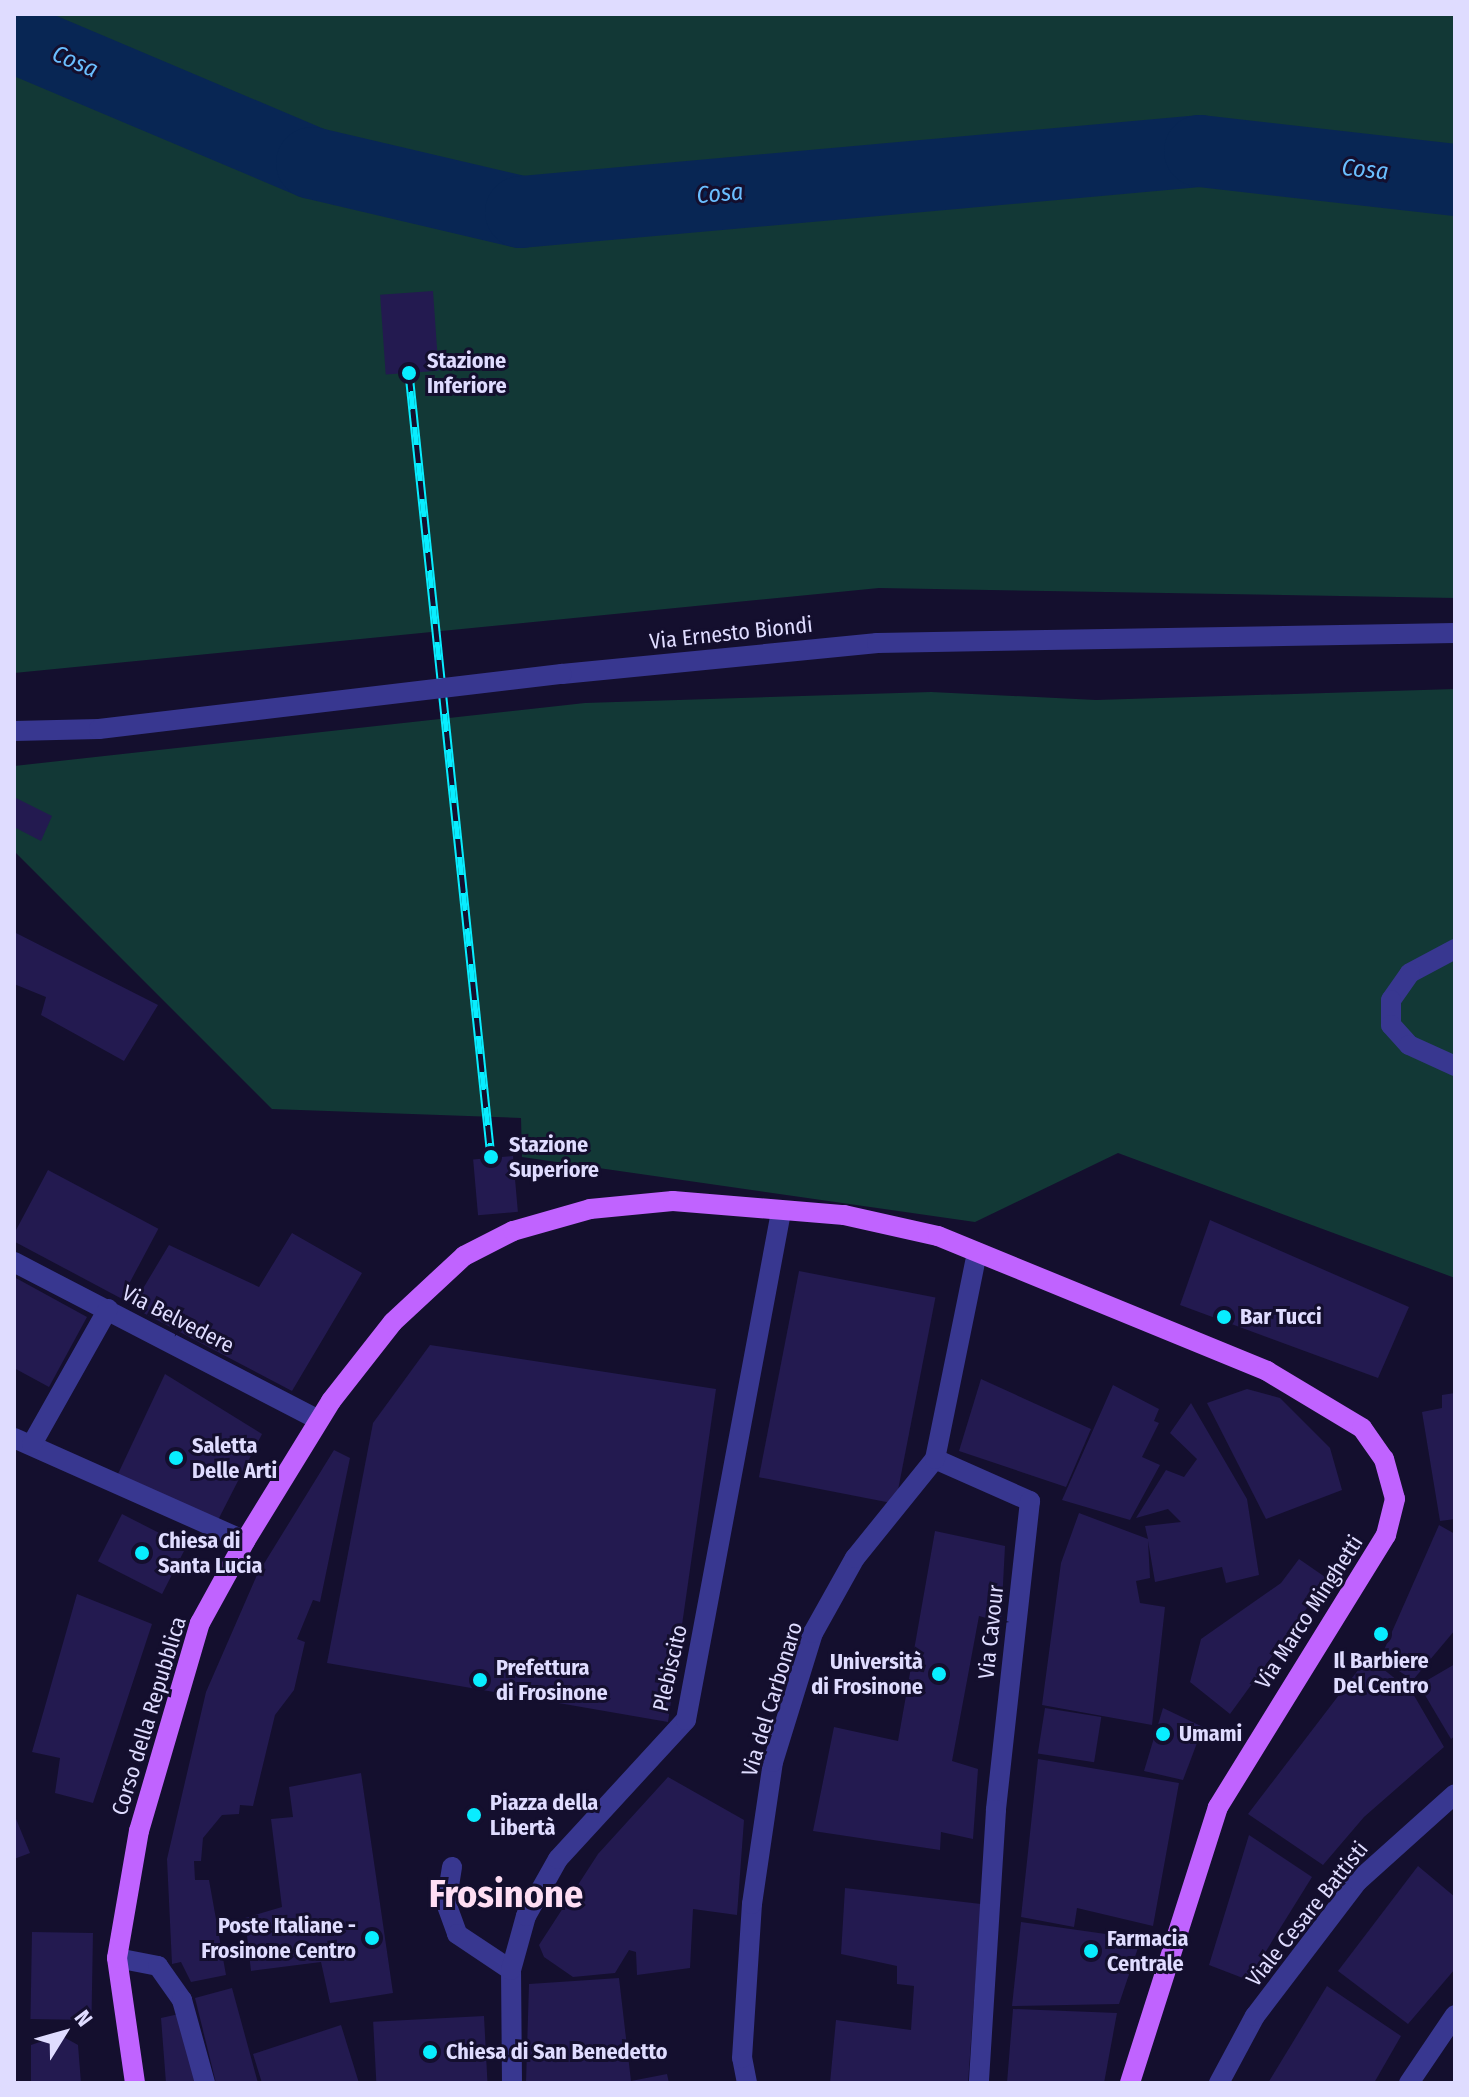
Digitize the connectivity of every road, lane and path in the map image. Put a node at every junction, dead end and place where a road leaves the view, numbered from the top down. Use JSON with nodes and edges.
{"nodes":[{"id":1,"x":1455,"y":633,"type":"edge"},
{"id":2,"x":14,"y":731,"type":"edge"},
{"id":3,"x":1455,"y":949,"type":"edge"},
{"id":4,"x":1455,"y":1066,"type":"edge"},
{"id":5,"x":781,"y":1212,"type":"junction"},
{"id":6,"x":977,"y":1252,"type":"junction"},
{"id":7,"x":14,"y":1262,"type":"edge"},
{"id":8,"x":108,"y":1309,"type":"junction"},
{"id":9,"x":319,"y":1420,"type":"junction"},
{"id":10,"x":23,"y":1441,"type":"edge"},
{"id":11,"x":935,"y":1459,"type":"junction"},
{"id":12,"x":245,"y":1541,"type":"junction"},
{"id":13,"x":1455,"y":1794,"type":"edge"},
{"id":14,"x":452,"y":1867,"type":"dead end"},
{"id":15,"x":117,"y":1958,"type":"junction"},
{"id":16,"x":511,"y":1970,"type":"junction"},
{"id":17,"x":1455,"y":2015,"type":"edge"},
{"id":18,"x":135,"y":2083,"type":"edge"},
{"id":19,"x":205,"y":2083,"type":"edge"},
{"id":20,"x":512,"y":2083,"type":"edge"},
{"id":21,"x":747,"y":2083,"type":"edge"},
{"id":22,"x":979,"y":2083,"type":"edge"},
{"id":23,"x":1130,"y":2083,"type":"edge"},
{"id":24,"x":1219,"y":2083,"type":"edge"},
{"id":25,"x":1409,"y":2083,"type":"edge"}],
"edges":[{"from":1,"to":2,"type":"street","name":"Via Ernesto Biondi","bridge":true},
{"from":3,"to":4,"type":"street"},
{"from":5,"to":6,"type":"main road","name":"Corso della Repubblica"},
{"from":5,"to":9,"type":"main road","name":"Corso della Repubblica"},
{"from":5,"to":16,"type":"street","name":"Plebiscito"},
{"from":6,"to":11,"type":"street"},
{"from":6,"to":23,"type":"main road","name":"Via Marco Minghetti"},
{"from":7,"to":8,"type":"street","name":"Via Belvedere"},
{"from":8,"to":9,"type":"street","name":"Via Belvedere"},
{"from":8,"to":10,"type":"street"},
{"from":9,"to":12,"type":"main road","name":"Corso della Repubblica"},
{"from":10,"to":12,"type":"street"},
{"from":11,"to":21,"type":"street","name":"Via del Carbonaro"},
{"from":11,"to":22,"type":"street","name":"Via Cavour"},
{"from":12,"to":15,"type":"main road","name":"Corso della Repubblica"},
{"from":13,"to":24,"type":"street","name":"Viale Cesare Battisti"},
{"from":14,"to":16,"type":"street"},
{"from":15,"to":18,"type":"main road","name":"Corso della Repubblica"},
{"from":15,"to":19,"type":"street"},
{"from":16,"to":20,"type":"street","name":"Plebiscito"},
{"from":17,"to":25,"type":"street"}]}
